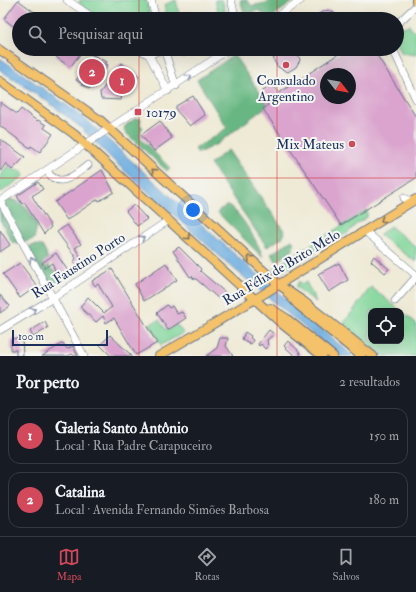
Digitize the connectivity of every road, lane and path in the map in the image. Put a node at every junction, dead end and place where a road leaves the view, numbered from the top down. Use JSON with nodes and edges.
{"nodes":[{"id":1,"x":67,"y":0,"type":"edge"},
{"id":2,"x":151,"y":0,"type":"edge"},
{"id":3,"x":231,"y":0,"type":"edge"},
{"id":4,"x":301,"y":0,"type":"edge"},
{"id":5,"x":416,"y":6,"type":"edge"},
{"id":6,"x":85,"y":12,"type":"edge"},
{"id":7,"x":154,"y":12,"type":"edge"},
{"id":8,"x":234,"y":12,"type":"edge"},
{"id":9,"x":283,"y":12,"type":"edge"},
{"id":10,"x":404,"y":17,"type":"edge"},
{"id":11,"x":0,"y":50,"type":"edge"},
{"id":12,"x":150,"y":56,"type":"edge"},
{"id":13,"x":165,"y":56,"type":"edge"},
{"id":14,"x":219,"y":56,"type":"edge"},
{"id":15,"x":396,"y":56,"type":"edge"},
{"id":16,"x":1,"y":84,"type":"edge"},
{"id":17,"x":176,"y":86,"type":"junction"},
{"id":18,"x":168,"y":91,"type":"junction"},
{"id":19,"x":416,"y":99,"type":"edge"},
{"id":20,"x":106,"y":132,"type":"junction"},
{"id":21,"x":87,"y":145,"type":"junction"},
{"id":22,"x":88,"y":165,"type":"dead end"},
{"id":23,"x":47,"y":171,"type":"junction"},
{"id":24,"x":404,"y":198,"type":"dead end"},
{"id":25,"x":414,"y":200,"type":"edge"},
{"id":26,"x":0,"y":201,"type":"edge"},
{"id":27,"x":169,"y":220,"type":"junction"},
{"id":28,"x":365,"y":231,"type":"junction"},
{"id":29,"x":416,"y":276,"type":"edge"},
{"id":30,"x":278,"y":286,"type":"junction"},
{"id":31,"x":259,"y":297,"type":"junction"},
{"id":32,"x":53,"y":298,"type":"junction"},
{"id":33,"x":395,"y":301,"type":"dead end"},
{"id":34,"x":0,"y":330,"type":"edge"},
{"id":35,"x":84,"y":356,"type":"edge"},
{"id":36,"x":158,"y":356,"type":"edge"},
{"id":37,"x":322,"y":356,"type":"edge"},
{"id":38,"x":333,"y":356,"type":"edge"},
{"id":39,"x":361,"y":356,"type":"edge"},
{"id":40,"x":373,"y":356,"type":"edge"}],
"edges":[{"from":1,"to":6,"type":"street"},
{"from":2,"to":7,"type":"street"},
{"from":3,"to":8,"type":"street"},
{"from":4,"to":9,"type":"street"},
{"from":5,"to":10,"type":"street"},
{"from":11,"to":20,"type":"main road"},
{"from":12,"to":18,"type":"street"},
{"from":13,"to":17,"type":"street"},
{"from":17,"to":14,"type":"street","one_way":true},
{"from":15,"to":19,"type":"street"},
{"from":16,"to":21,"type":"main road"},
{"from":17,"to":18,"type":"street"},
{"from":18,"to":20,"type":"street"},
{"from":20,"to":21,"type":"street"},
{"from":30,"to":20,"type":"main road","one_way":true},
{"from":21,"to":23,"type":"street"},
{"from":21,"to":27,"type":"main road"},
{"from":22,"to":23,"type":"street"},
{"from":23,"to":26,"type":"street"},
{"from":24,"to":25,"type":"street"},
{"from":25,"to":28,"type":"main road","name":"Rua Félix de Brito Melo","one_way":true},
{"from":32,"to":26,"type":"street","one_way":true},
{"from":27,"to":31,"type":"main road","one_way":true},
{"from":32,"to":27,"type":"street","name":"Rua Faustino Porto","one_way":true},
{"from":28,"to":29,"type":"street"},
{"from":28,"to":30,"type":"main road","name":"Rua Félix de Brito Melo"},
{"from":29,"to":33,"type":"street"},
{"from":30,"to":31,"type":"main road","name":"Rua Félix de Brito Melo"},
{"from":30,"to":39,"type":"main road"},
{"from":30,"to":40,"type":"main road"},
{"from":31,"to":36,"type":"main road","name":"Rua Félix de Brito Melo"},
{"from":31,"to":37,"type":"main road"},
{"from":31,"to":38,"type":"main road"},
{"from":34,"to":32,"type":"street","name":"Rua Faustino Porto","one_way":true},
{"from":32,"to":35,"type":"street"}]}
